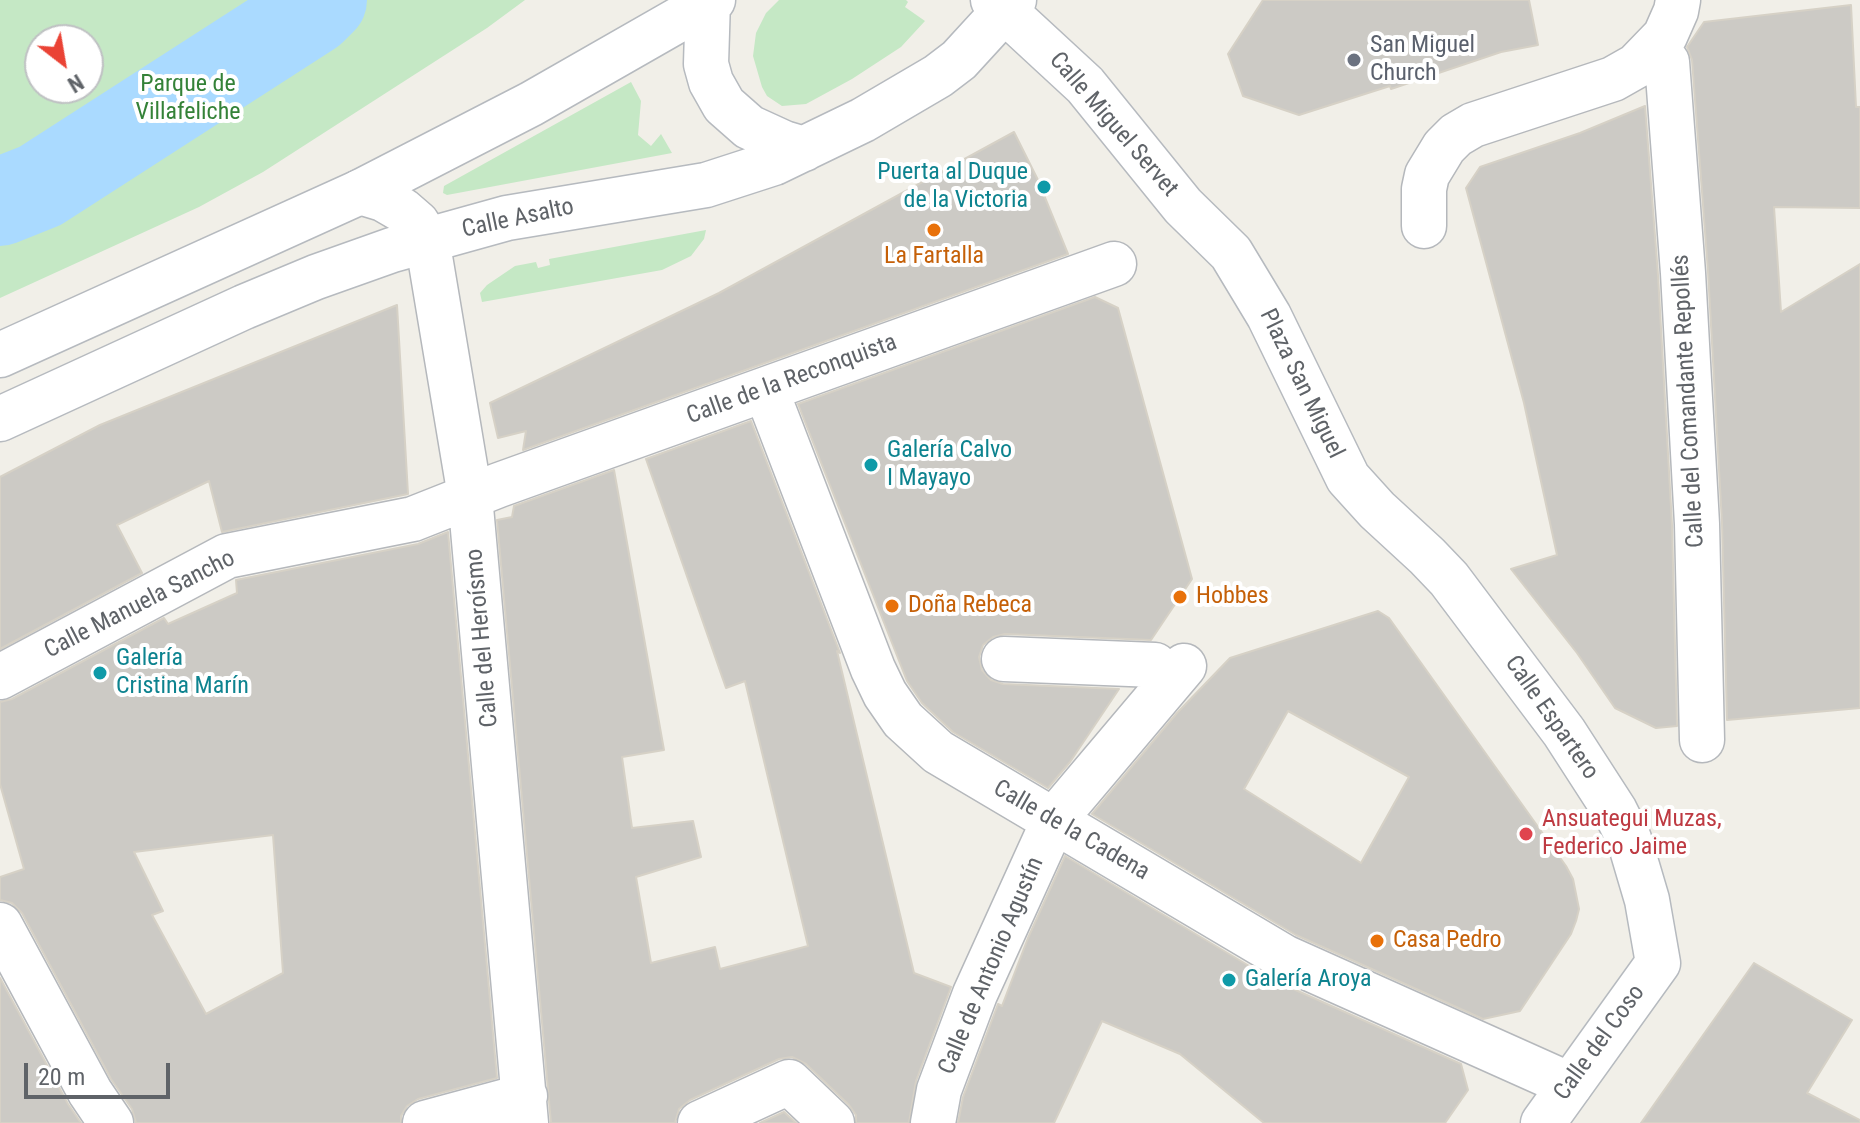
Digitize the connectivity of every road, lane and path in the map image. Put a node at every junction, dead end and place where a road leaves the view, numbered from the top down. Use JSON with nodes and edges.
{"nodes":[{"id":1,"x":1678,"y":0,"type":"edge"},
{"id":2,"x":709,"y":1,"type":"edge"},
{"id":3,"x":1004,"y":4,"type":"edge"},
{"id":4,"x":1667,"y":62,"type":"dead end"},
{"id":5,"x":804,"y":149,"type":"junction"},
{"id":6,"x":360,"y":192,"type":"junction"},
{"id":7,"x":1424,"y":226,"type":"dead end"},
{"id":8,"x":427,"y":239,"type":"junction"},
{"id":9,"x":1231,"y":253,"type":"joint"},
{"id":10,"x":1114,"y":264,"type":"dead end"},
{"id":11,"x":0,"y":355,"type":"edge"},
{"id":12,"x":766,"y":390,"type":"junction"},
{"id":13,"x":0,"y":419,"type":"edge"},
{"id":14,"x":470,"y":496,"type":"junction"},
{"id":15,"x":1377,"y":510,"type":"joint"},
{"id":16,"x":1004,"y":659,"type":"dead end"},
{"id":17,"x":0,"y":677,"type":"edge"},
{"id":18,"x":1702,"y":740,"type":"dead end"},
{"id":19,"x":1054,"y":820,"type":"junction"},
{"id":20,"x":0,"y":925,"type":"edge"},
{"id":21,"x":1658,"y":963,"type":"joint"},
{"id":22,"x":1570,"y":1085,"type":"junction"},
{"id":23,"x":526,"y":1110,"type":"edge"},
{"id":24,"x":111,"y":1123,"type":"edge"},
{"id":25,"x":425,"y":1123,"type":"edge"},
{"id":26,"x":700,"y":1123,"type":"edge"},
{"id":27,"x":832,"y":1123,"type":"edge"},
{"id":28,"x":933,"y":1123,"type":"edge"},
{"id":29,"x":1543,"y":1123,"type":"edge"}],
"edges":[{"from":1,"to":7,"type":"street"},
{"from":2,"to":5,"type":"street"},
{"from":2,"to":6,"type":"street"},
{"from":3,"to":5,"type":"street","name":"Calle Asalto"},
{"from":3,"to":9,"type":"street","name":"Calle Miguel Servet"},
{"from":4,"to":18,"type":"street","name":"Calle del Comandante Repollés"},
{"from":5,"to":8,"type":"street","name":"Calle Asalto"},
{"from":6,"to":8,"type":"street"},
{"from":6,"to":11,"type":"street"},
{"from":8,"to":13,"type":"street","name":"Calle Asalto"},
{"from":8,"to":14,"type":"street","name":"Calle del Heroísmo"},
{"from":9,"to":15,"type":"street","name":"Plaza San Miguel"},
{"from":10,"to":12,"type":"street","name":"Calle de la Reconquista"},
{"from":12,"to":14,"type":"street","name":"Calle de la Reconquista"},
{"from":12,"to":19,"type":"street","name":"Calle de la Cadena"},
{"from":14,"to":17,"type":"street","name":"Calle Manuela Sancho"},
{"from":14,"to":23,"type":"street","name":"Calle del Heroísmo"},
{"from":15,"to":21,"type":"street","name":"Calle Espartero"},
{"from":16,"to":19,"type":"street","name":"Calle de Antonio Agustín"},
{"from":19,"to":22,"type":"street","name":"Calle de la Cadena"},
{"from":19,"to":28,"type":"street","name":"Calle de Antonio Agustín"},
{"from":20,"to":24,"type":"street"},
{"from":21,"to":22,"type":"street","name":"Calle del Coso"},
{"from":22,"to":29,"type":"street","name":"Calle del Coso"},
{"from":23,"to":25,"type":"street"},
{"from":26,"to":27,"type":"street"}]}
